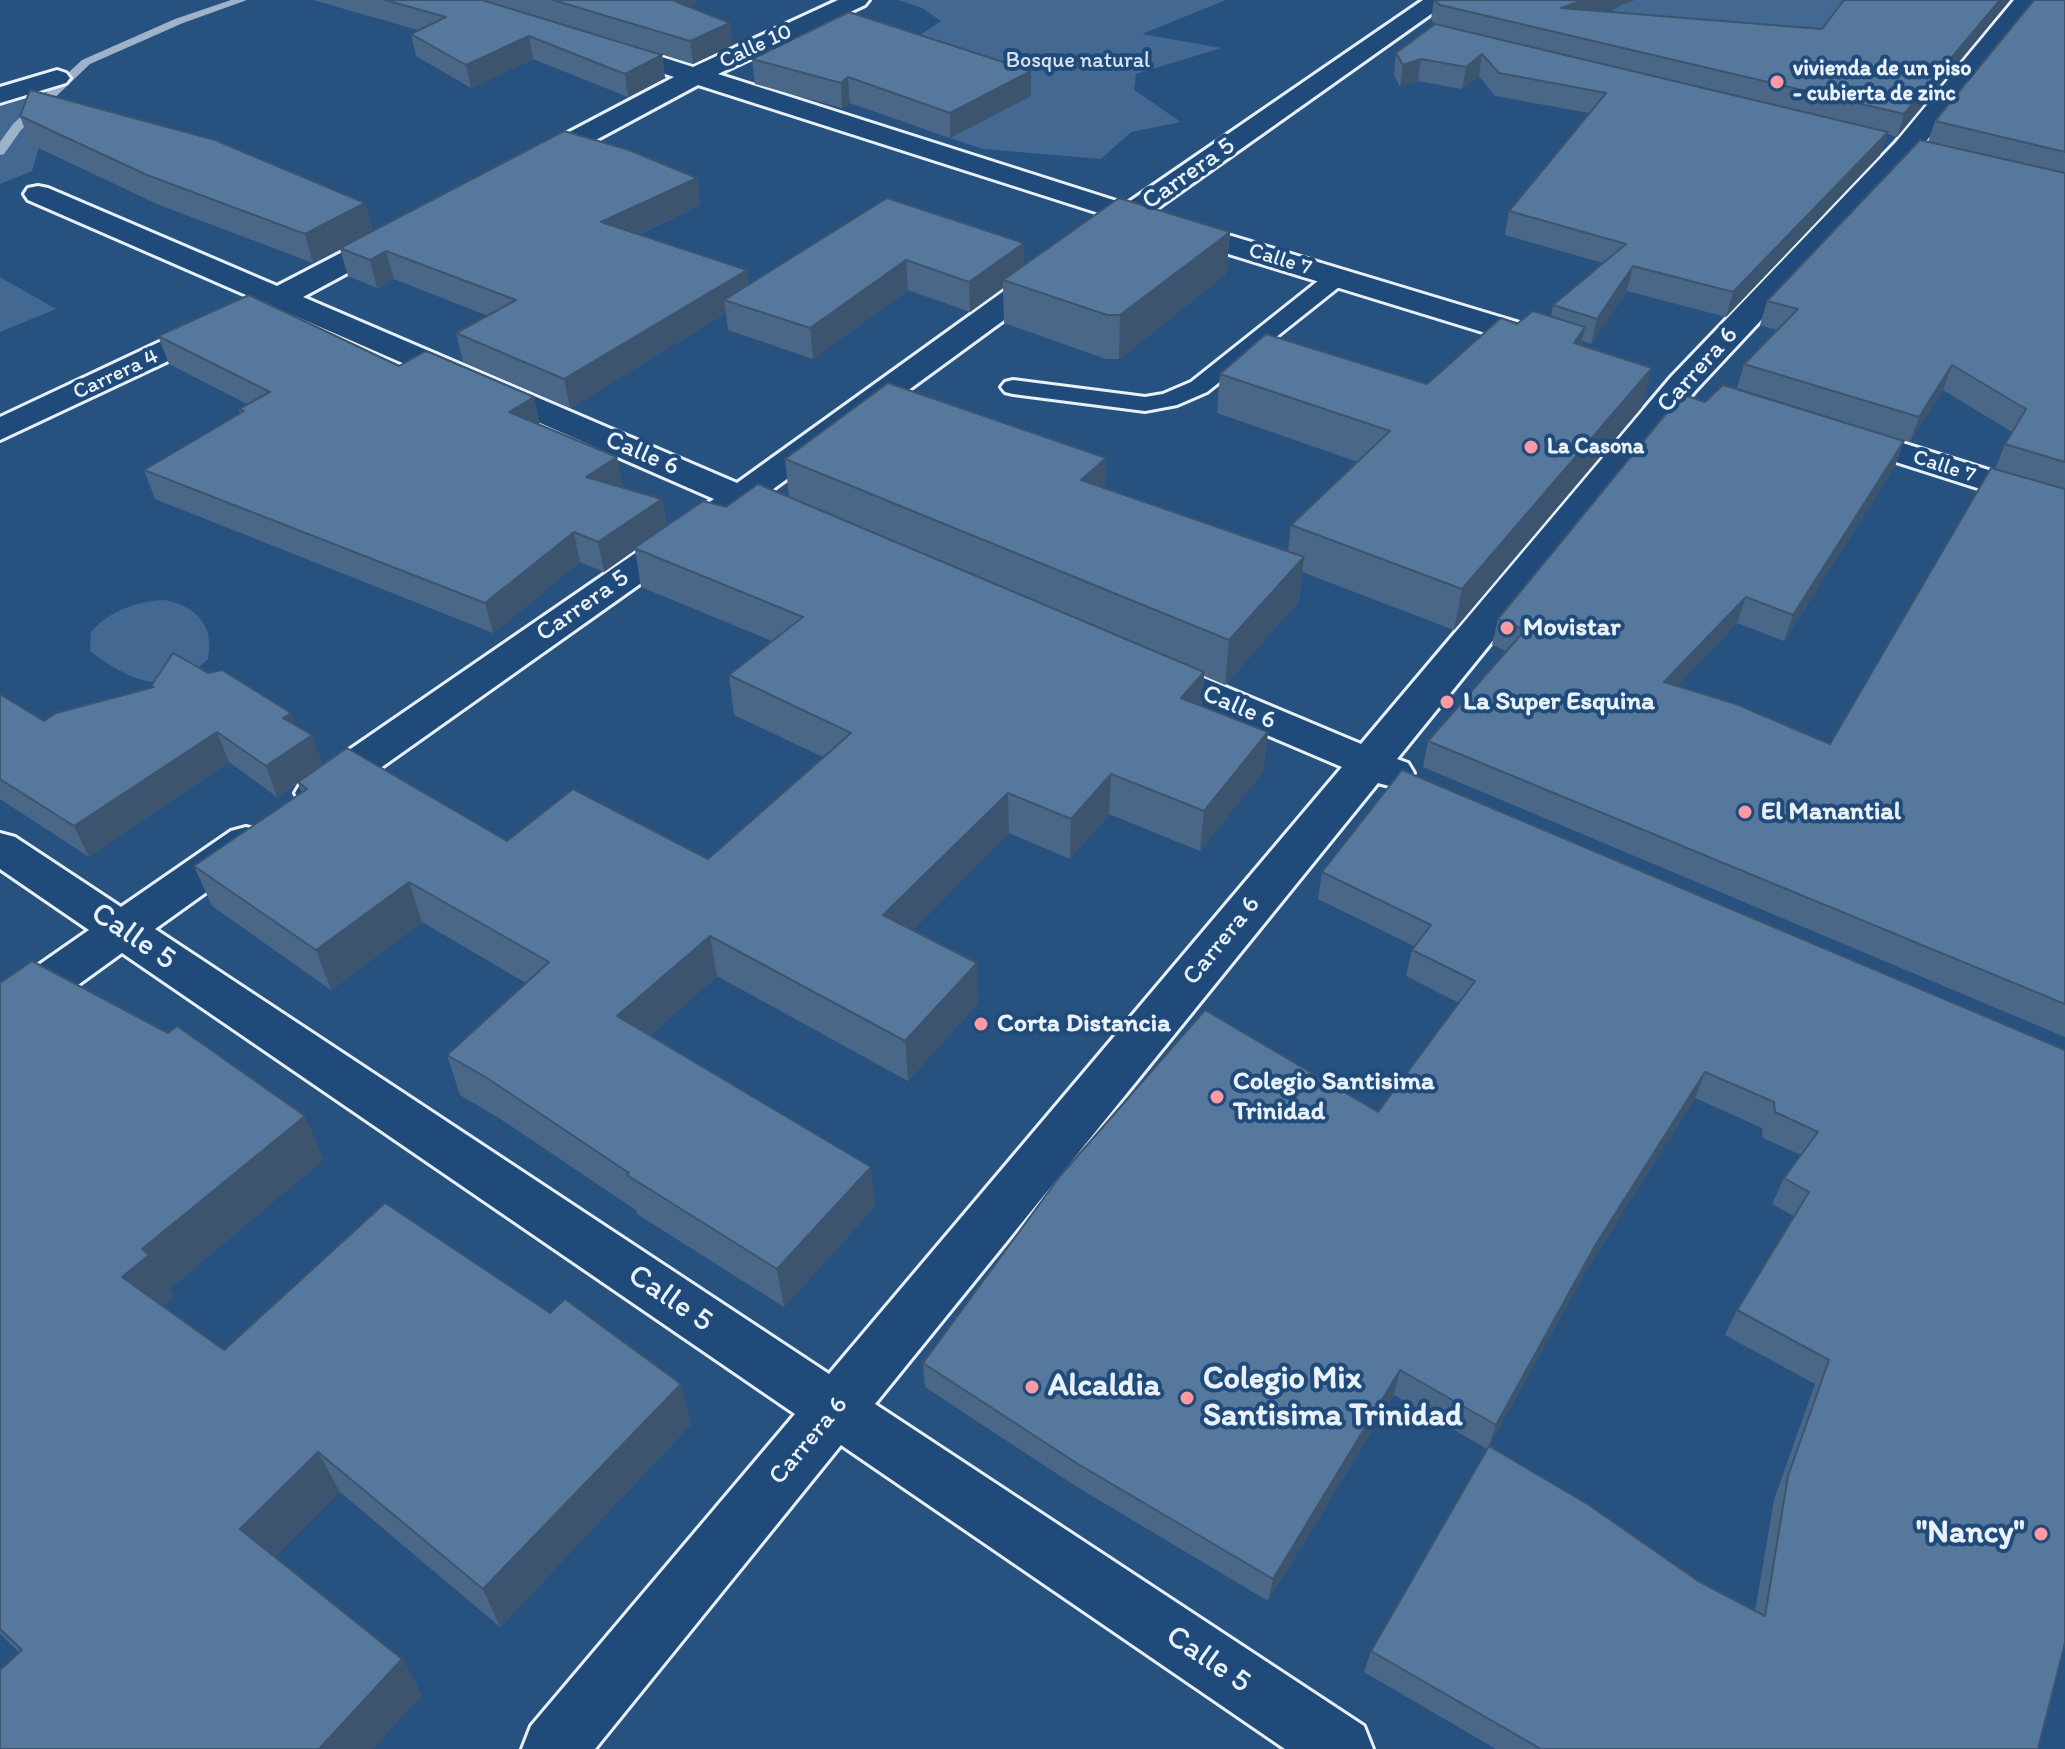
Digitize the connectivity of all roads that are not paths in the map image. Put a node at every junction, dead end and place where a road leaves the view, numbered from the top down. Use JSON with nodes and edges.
{"nodes":[{"id":1,"x":857,"y":0,"type":"edge"},
{"id":2,"x":1439,"y":0,"type":"edge"},
{"id":3,"x":2027,"y":0,"type":"edge"},
{"id":4,"x":581,"y":39,"type":"edge"},
{"id":5,"x":698,"y":74,"type":"junction"},
{"id":6,"x":57,"y":78,"type":"dead end"},
{"id":7,"x":0,"y":95,"type":"edge"},
{"id":8,"x":503,"y":178,"type":"edge"},
{"id":9,"x":38,"y":194,"type":"dead end"},
{"id":10,"x":1130,"y":214,"type":"junction"},
{"id":11,"x":420,"y":223,"type":"edge"},
{"id":12,"x":1336,"y":278,"type":"junction"},
{"id":13,"x":280,"y":297,"type":"junction"},
{"id":14,"x":1578,"y":351,"type":"edge"},
{"id":15,"x":1013,"y":387,"type":"dead end"},
{"id":16,"x":1816,"y":426,"type":"edge"},
{"id":17,"x":0,"y":430,"type":"edge"},
{"id":18,"x":740,"y":497,"type":"junction"},
{"id":19,"x":2065,"y":505,"type":"edge"},
{"id":20,"x":828,"y":534,"type":"edge"},
{"id":21,"x":1120,"y":657,"type":"edge"},
{"id":22,"x":1369,"y":763,"type":"junction"},
{"id":23,"x":1427,"y":788,"type":"edge"},
{"id":24,"x":0,"y":848,"type":"edge"},
{"id":25,"x":121,"y":929,"type":"junction"},
{"id":26,"x":0,"y":1016,"type":"edge"},
{"id":27,"x":835,"y":1410,"type":"junction"},
{"id":28,"x":554,"y":1749,"type":"edge"},
{"id":29,"x":1341,"y":1749,"type":"edge"}],
"edges":[{"from":1,"to":5,"type":"street","name":"Calle 10"},
{"from":2,"to":10,"type":"street","name":"Carrera 5"},
{"from":3,"to":22,"type":"street","name":"Carrera 6"},
{"from":4,"to":5,"type":"street","name":"Calle 7"},
{"from":5,"to":8,"type":"street"},
{"from":5,"to":10,"type":"street","name":"Calle 7"},
{"from":6,"to":7,"type":"street"},
{"from":9,"to":13,"type":"street","name":"Calle 6"},
{"from":10,"to":12,"type":"street","name":"Calle 7"},
{"from":10,"to":18,"type":"street","name":"Carrera 5"},
{"from":11,"to":13,"type":"street","name":"Carrera 4"},
{"from":12,"to":14,"type":"street","name":"Calle 7"},
{"from":12,"to":15,"type":"lane"},
{"from":13,"to":17,"type":"street","name":"Carrera 4"},
{"from":13,"to":18,"type":"street","name":"Calle 6"},
{"from":16,"to":19,"type":"street","name":"Calle 7"},
{"from":18,"to":20,"type":"street","name":"Calle 6"},
{"from":18,"to":25,"type":"street","name":"Carrera 5"},
{"from":21,"to":22,"type":"street","name":"Calle 6"},
{"from":22,"to":23,"type":"street","name":"Calle 6"},
{"from":22,"to":27,"type":"street","name":"Carrera 6"},
{"from":24,"to":25,"type":"street","name":"Calle 5"},
{"from":25,"to":26,"type":"street","name":"Carrera 5"},
{"from":25,"to":27,"type":"street","name":"Calle 5"},
{"from":27,"to":28,"type":"street","name":"Carrera 6"},
{"from":27,"to":29,"type":"street","name":"Calle 5"}]}
